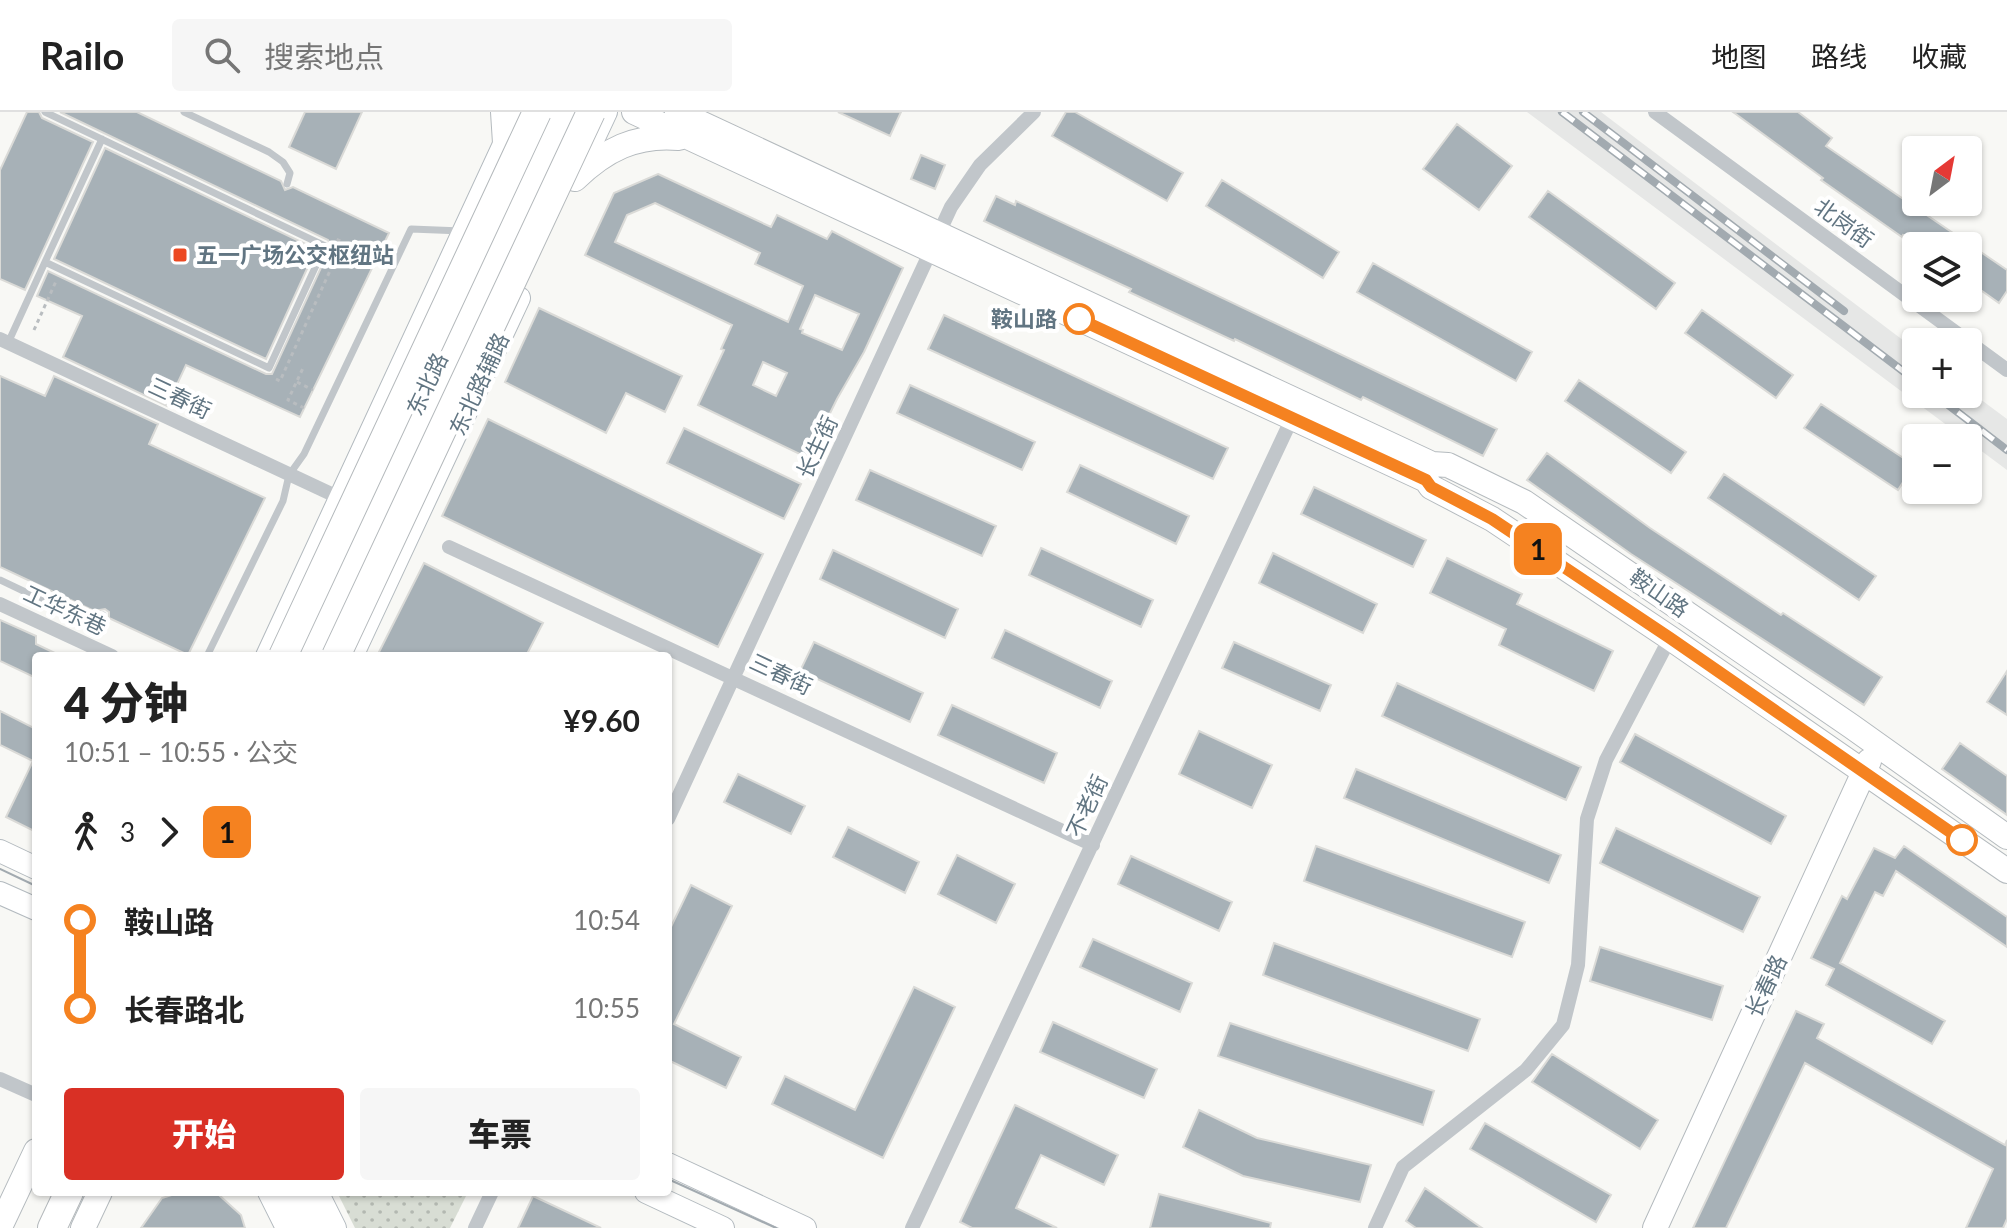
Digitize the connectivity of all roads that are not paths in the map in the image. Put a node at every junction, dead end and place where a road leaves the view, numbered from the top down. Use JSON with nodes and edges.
{"nodes":[{"id":1,"x":45,"y":112,"type":"edge"},
{"id":2,"x":184,"y":112,"type":"edge"},
{"id":3,"x":503,"y":112,"type":"edge"},
{"id":4,"x":521,"y":112,"type":"edge"},
{"id":5,"x":537,"y":112,"type":"edge"},
{"id":6,"x":554,"y":112,"type":"edge"},
{"id":7,"x":575,"y":112,"type":"edge"},
{"id":8,"x":591,"y":112,"type":"edge"},
{"id":9,"x":606,"y":112,"type":"edge"},
{"id":10,"x":634,"y":112,"type":"edge"},
{"id":11,"x":677,"y":112,"type":"edge"},
{"id":12,"x":698,"y":112,"type":"edge"},
{"id":13,"x":1034,"y":112,"type":"edge"},
{"id":14,"x":1655,"y":112,"type":"edge"},
{"id":15,"x":725,"y":134,"type":"junction"},
{"id":16,"x":691,"y":138,"type":"junction"},
{"id":17,"x":102,"y":139,"type":"junction"},
{"id":18,"x":505,"y":143,"type":"junction"},
{"id":19,"x":533,"y":158,"type":"junction"},
{"id":20,"x":575,"y":179,"type":"junction"},
{"id":21,"x":287,"y":184,"type":"dead end"},
{"id":22,"x":527,"y":193,"type":"junction"},
{"id":23,"x":464,"y":231,"type":"junction"},
{"id":24,"x":936,"y":243,"type":"junction"},
{"id":25,"x":45,"y":262,"type":"junction"},
{"id":26,"x":4,"y":341,"type":"edge"},
{"id":27,"x":2007,"y":370,"type":"edge"},
{"id":28,"x":1296,"y":410,"type":"junction"},
{"id":29,"x":359,"y":458,"type":"junction"},
{"id":30,"x":289,"y":475,"type":"junction"},
{"id":31,"x":429,"y":490,"type":"junction"},
{"id":32,"x":340,"y":498,"type":"junction"},
{"id":33,"x":377,"y":508,"type":"junction"},
{"id":34,"x":317,"y":546,"type":"junction"},
{"id":35,"x":449,"y":547,"type":"dead end"},
{"id":36,"x":0,"y":580,"type":"edge"},
{"id":37,"x":0,"y":604,"type":"edge"},
{"id":38,"x":103,"y":615,"type":"dead end"},
{"id":39,"x":1670,"y":638,"type":"junction"},
{"id":40,"x":103,"y":652,"type":"edge"},
{"id":41,"x":209,"y":652,"type":"edge"},
{"id":42,"x":269,"y":652,"type":"edge"},
{"id":43,"x":285,"y":652,"type":"edge"},
{"id":44,"x":301,"y":652,"type":"edge"},
{"id":45,"x":323,"y":652,"type":"edge"},
{"id":46,"x":338,"y":652,"type":"edge"},
{"id":47,"x":354,"y":652,"type":"edge"},
{"id":48,"x":735,"y":677,"type":"junction"},
{"id":49,"x":1876,"y":743,"type":"junction"},
{"id":50,"x":1864,"y":772,"type":"junction"},
{"id":51,"x":672,"y":811,"type":"edge"},
{"id":52,"x":2007,"y":837,"type":"edge"},
{"id":53,"x":1093,"y":845,"type":"junction"},
{"id":54,"x":0,"y":851,"type":"edge"},
{"id":55,"x":32,"y":866,"type":"edge"},
{"id":56,"x":2007,"y":871,"type":"edge"},
{"id":57,"x":0,"y":893,"type":"edge"},
{"id":58,"x":32,"y":909,"type":"edge"},
{"id":59,"x":0,"y":1079,"type":"edge"},
{"id":60,"x":32,"y":1093,"type":"edge"},
{"id":61,"x":32,"y":1159,"type":"edge"},
{"id":62,"x":672,"y":1166,"type":"edge"},
{"id":63,"x":45,"y":1196,"type":"edge"},
{"id":64,"x":67,"y":1196,"type":"edge"},
{"id":65,"x":98,"y":1196,"type":"edge"},
{"id":66,"x":271,"y":1196,"type":"edge"},
{"id":67,"x":297,"y":1196,"type":"edge"},
{"id":68,"x":319,"y":1196,"type":"edge"},
{"id":69,"x":490,"y":1196,"type":"edge"},
{"id":70,"x":655,"y":1196,"type":"edge"},
{"id":71,"x":0,"y":1227,"type":"edge"},
{"id":72,"x":30,"y":1228,"type":"edge"},
{"id":73,"x":52,"y":1228,"type":"edge"},
{"id":74,"x":83,"y":1228,"type":"edge"},
{"id":75,"x":287,"y":1228,"type":"edge"},
{"id":76,"x":312,"y":1228,"type":"edge"},
{"id":77,"x":335,"y":1228,"type":"edge"},
{"id":78,"x":475,"y":1228,"type":"edge"},
{"id":79,"x":723,"y":1228,"type":"edge"},
{"id":80,"x":805,"y":1228,"type":"edge"},
{"id":81,"x":912,"y":1228,"type":"edge"},
{"id":82,"x":1375,"y":1228,"type":"edge"},
{"id":83,"x":1655,"y":1228,"type":"edge"}],
"edges":[{"from":1,"to":17,"type":"lane"},
{"from":2,"to":21,"type":"lane"},
{"from":3,"to":18,"type":"main road"},
{"from":4,"to":18,"type":"main road"},
{"from":4,"to":19,"type":"main road"},
{"from":5,"to":43,"type":"highway","name":"东北路","bridge":true},
{"from":6,"to":19,"type":"main road","name":"东北路"},
{"from":7,"to":22,"type":"main road","name":"东北路"},
{"from":8,"to":46,"type":"highway","name":"东北路","bridge":true},
{"from":9,"to":20,"type":"main road","name":"东北路辅路"},
{"from":10,"to":16,"type":"main road","name":"鞍山路"},
{"from":11,"to":15,"type":"main road","name":"鞍山路"},
{"from":12,"to":15,"type":"main road"},
{"from":13,"to":24,"type":"street","name":"长生街"},
{"from":14,"to":27,"type":"street","name":"北岗街"},
{"from":15,"to":24,"type":"main road","name":"鞍山路"},
{"from":16,"to":20,"type":"main road"},
{"from":16,"to":24,"type":"main road","name":"鞍山路"},
{"from":17,"to":25,"type":"lane"},
{"from":17,"to":25,"type":"lane"},
{"from":18,"to":23,"type":"main road"},
{"from":19,"to":22,"type":"main road","name":"东北路"},
{"from":20,"to":31,"type":"main road","name":"东北路辅路"},
{"from":22,"to":33,"type":"main road","name":"东北路"},
{"from":23,"to":29,"type":"main road"},
{"from":23,"to":30,"type":"lane"},
{"from":24,"to":28,"type":"main road","name":"鞍山路"},
{"from":24,"to":48,"type":"street","name":"长生街"},
{"from":25,"to":26,"type":"lane"},
{"from":26,"to":30,"type":"street","name":"三春街"},
{"from":28,"to":39,"type":"main road","name":"鞍山路"},
{"from":28,"to":49,"type":"main road","name":"鞍山路"},
{"from":28,"to":53,"type":"street","name":"不老街"},
{"from":29,"to":32,"type":"main road"},
{"from":29,"to":33,"type":"main road"},
{"from":30,"to":32,"type":"street","name":"三春街"},
{"from":30,"to":41,"type":"lane"},
{"from":31,"to":33,"type":"main road"},
{"from":31,"to":47,"type":"main road","name":"东北路辅路"},
{"from":32,"to":34,"type":"main road"},
{"from":33,"to":34,"type":"main road"},
{"from":33,"to":44,"type":"main road","name":"东北路"},
{"from":33,"to":45,"type":"main road","name":"东北路"},
{"from":34,"to":42,"type":"main road"},
{"from":35,"to":48,"type":"street","name":"三春街"},
{"from":36,"to":38,"type":"lane"},
{"from":37,"to":40,"type":"street","name":"工华东巷"},
{"from":39,"to":50,"type":"main road","name":"鞍山路"},
{"from":39,"to":82,"type":"street"},
{"from":48,"to":51,"type":"street","name":"长生街"},
{"from":48,"to":53,"type":"street","name":"三春街"},
{"from":49,"to":50,"type":"main road","name":"长春路"},
{"from":49,"to":52,"type":"main road","name":"鞍山路"},
{"from":50,"to":56,"type":"main road","name":"鞍山路"},
{"from":50,"to":83,"type":"main road","name":"长春路"},
{"from":53,"to":81,"type":"street","name":"不老街"},
{"from":54,"to":55,"type":"main road"},
{"from":57,"to":58,"type":"main road"},
{"from":59,"to":60,"type":"street"},
{"from":61,"to":71,"type":"main road"},
{"from":62,"to":80,"type":"main road"},
{"from":63,"to":72,"type":"highway"},
{"from":64,"to":73,"type":"highway"},
{"from":65,"to":74,"type":"main road"},
{"from":66,"to":75,"type":"main road"},
{"from":67,"to":76,"type":"highway"},
{"from":68,"to":77,"type":"main road"},
{"from":69,"to":78,"type":"street"},
{"from":70,"to":79,"type":"main road"}]}
